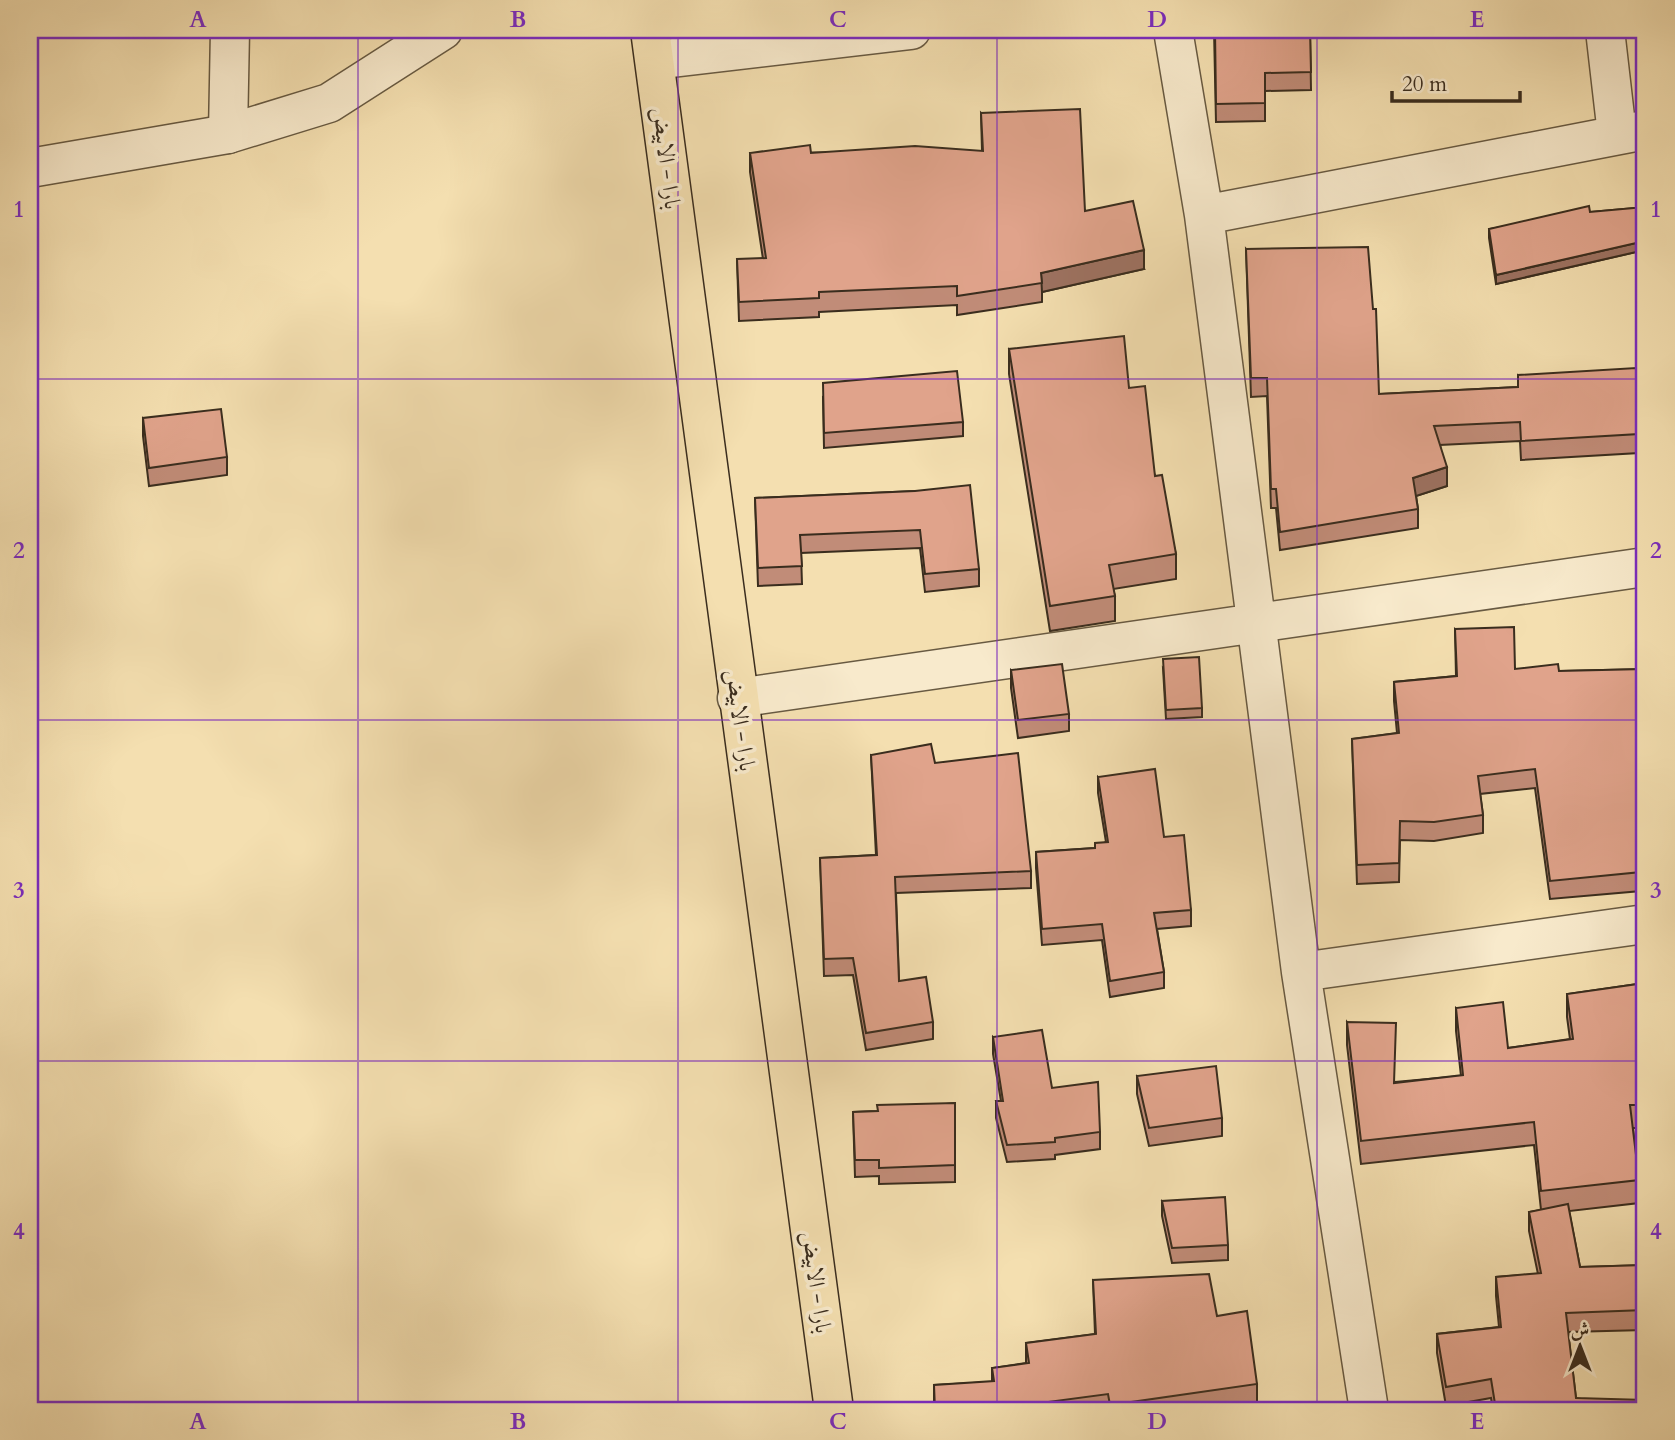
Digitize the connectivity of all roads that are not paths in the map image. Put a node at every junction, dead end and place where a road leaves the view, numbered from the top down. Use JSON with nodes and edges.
{"nodes":[{"id":1,"x":230,"y":30,"type":"edge"},
{"id":2,"x":443,"y":30,"type":"edge"},
{"id":3,"x":911,"y":30,"type":"edge"},
{"id":4,"x":1173,"y":30,"type":"edge"},
{"id":5,"x":1605,"y":30,"type":"edge"},
{"id":6,"x":652,"y":45,"type":"edge"},
{"id":7,"x":1631,"y":132,"type":"edge"},
{"id":8,"x":228,"y":134,"type":"junction"},
{"id":9,"x":30,"y":168,"type":"edge"},
{"id":10,"x":1204,"y":215,"type":"junction"},
{"id":11,"x":1645,"y":567,"type":"edge"},
{"id":12,"x":1258,"y":625,"type":"junction"},
{"id":13,"x":737,"y":698,"type":"junction"},
{"id":14,"x":1645,"y":925,"type":"edge"},
{"id":15,"x":1301,"y":972,"type":"junction"},
{"id":16,"x":834,"y":1410,"type":"edge"},
{"id":17,"x":1369,"y":1410,"type":"edge"}],
"edges":[{"from":1,"to":8,"type":"street"},
{"from":2,"to":8,"type":"street"},
{"from":3,"to":6,"type":"street"},
{"from":4,"to":10,"type":"street"},
{"from":5,"to":7,"type":"street"},
{"from":6,"to":13,"type":"main road","name":"بارا - الابيض"},
{"from":7,"to":10,"type":"street"},
{"from":8,"to":9,"type":"street"},
{"from":10,"to":12,"type":"street"},
{"from":11,"to":12,"type":"street"},
{"from":12,"to":13,"type":"street"},
{"from":12,"to":15,"type":"street"},
{"from":13,"to":16,"type":"main road","name":"بارا - الابيض"},
{"from":14,"to":15,"type":"street"},
{"from":15,"to":17,"type":"street"}]}
